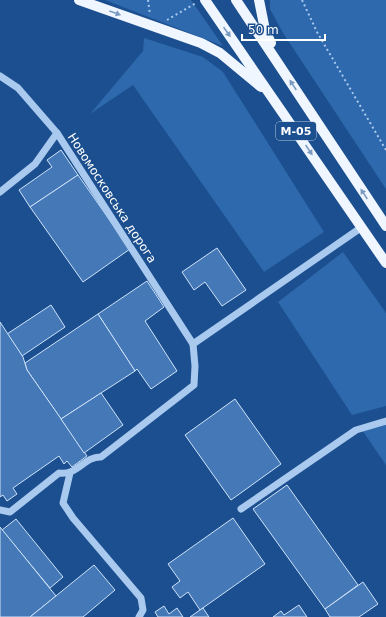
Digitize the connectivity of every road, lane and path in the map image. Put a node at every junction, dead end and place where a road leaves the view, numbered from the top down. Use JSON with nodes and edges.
{"nodes":[{"id":1,"x":79,"y":0,"type":"edge"},
{"id":2,"x":148,"y":0,"type":"edge"},
{"id":3,"x":200,"y":0,"type":"edge"},
{"id":4,"x":205,"y":0,"type":"edge"},
{"id":5,"x":236,"y":0,"type":"edge"},
{"id":6,"x":258,"y":0,"type":"edge"},
{"id":7,"x":302,"y":0,"type":"edge"},
{"id":8,"x":154,"y":27,"type":"junction"},
{"id":9,"x":282,"y":69,"type":"junction"},
{"id":10,"x":0,"y":76,"type":"edge"},
{"id":11,"x":274,"y":99,"type":"junction"},
{"id":12,"x":57,"y":133,"type":"junction"},
{"id":13,"x":386,"y":150,"type":"edge"},
{"id":14,"x":0,"y":192,"type":"edge"},
{"id":15,"x":386,"y":226,"type":"edge"},
{"id":16,"x":362,"y":227,"type":"junction"},
{"id":17,"x":386,"y":264,"type":"edge"},
{"id":18,"x":193,"y":344,"type":"junction"},
{"id":19,"x":386,"y":421,"type":"edge"},
{"id":20,"x":70,"y":473,"type":"junction"},
{"id":21,"x":241,"y":509,"type":"dead end"},
{"id":22,"x":0,"y":510,"type":"edge"},
{"id":23,"x":139,"y":617,"type":"edge"}],
"edges":[{"from":1,"to":8,"type":"main road","one_way":true},
{"from":2,"to":8,"type":"path"},
{"from":3,"to":8,"type":"path"},
{"from":4,"to":11,"type":"main road","number":"М-05","one_way":true},
{"from":5,"to":9,"type":"main road","number":"М-05"},
{"from":6,"to":9,"type":"main road"},
{"from":7,"to":13,"type":"path"},
{"from":8,"to":11,"type":"main road"},
{"from":15,"to":9,"type":"main road","number":"М-05","one_way":true},
{"from":10,"to":12,"type":"street","name":"Новомосковська дорога"},
{"from":11,"to":16,"type":"main road","number":"М-05","one_way":true},
{"from":12,"to":14,"type":"street"},
{"from":12,"to":18,"type":"street","name":"Новомосковська дорога"},
{"from":16,"to":17,"type":"main road","number":"М-05"},
{"from":16,"to":18,"type":"street"},
{"from":18,"to":20,"type":"street"},
{"from":19,"to":21,"type":"street"},
{"from":20,"to":22,"type":"street"},
{"from":20,"to":23,"type":"street"}]}
